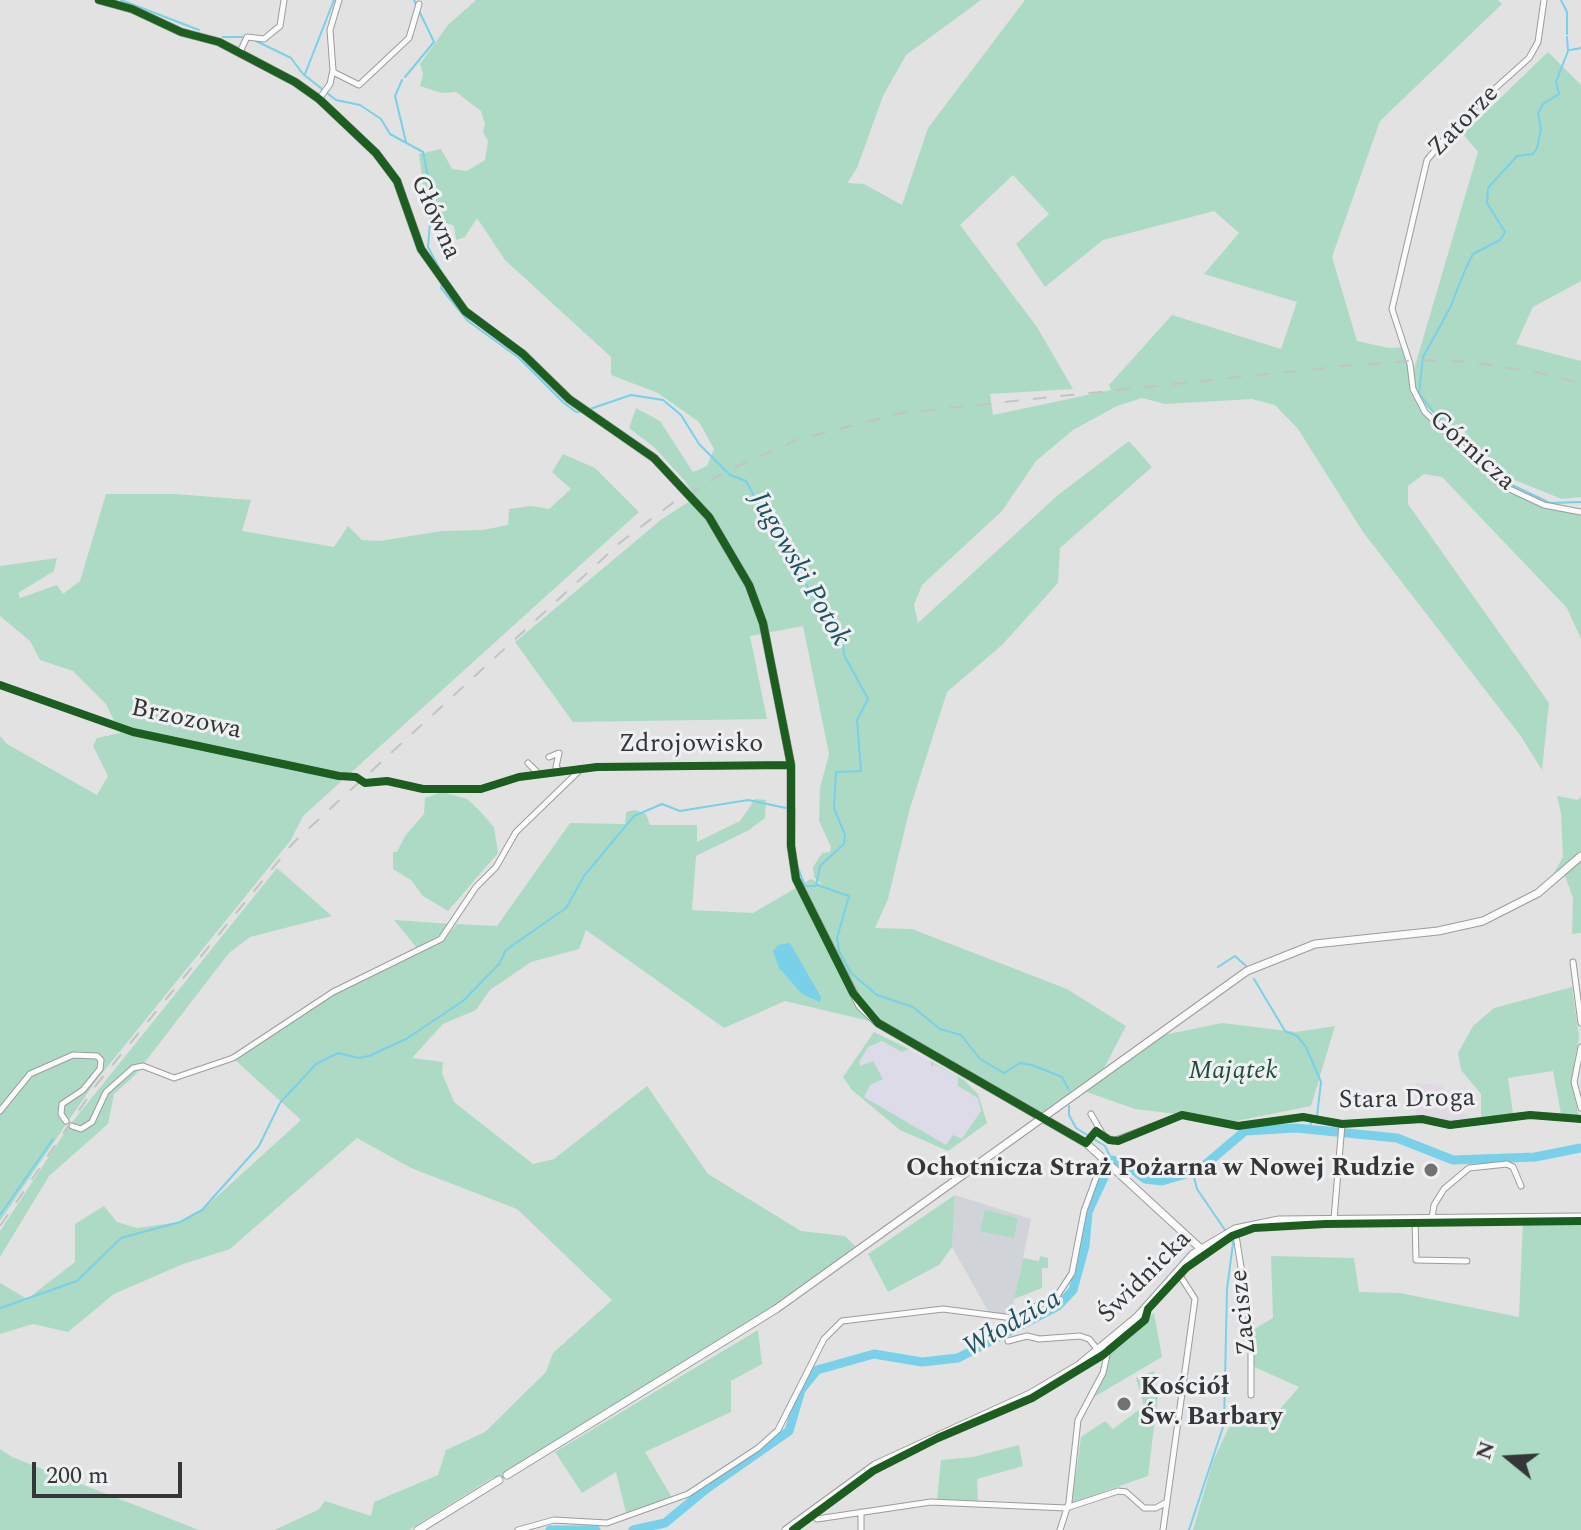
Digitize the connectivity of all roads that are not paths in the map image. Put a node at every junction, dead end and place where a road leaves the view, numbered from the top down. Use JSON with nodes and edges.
{"nodes":[{"id":1,"x":99,"y":0,"type":"edge"},
{"id":2,"x":284,"y":0,"type":"edge"},
{"id":3,"x":339,"y":0,"type":"edge"},
{"id":4,"x":1544,"y":0,"type":"edge"},
{"id":5,"x":418,"y":6,"type":"dead end"},
{"id":6,"x":240,"y":52,"type":"junction"},
{"id":7,"x":333,"y":72,"type":"junction"},
{"id":8,"x":321,"y":97,"type":"junction"},
{"id":9,"x":1405,"y":347,"type":"joint"},
{"id":10,"x":668,"y":470,"type":"joint"},
{"id":11,"x":1581,"y":512,"type":"edge"},
{"id":12,"x":0,"y":685,"type":"edge"},
{"id":13,"x":549,"y":757,"type":"dead end"},
{"id":14,"x":528,"y":763,"type":"dead end"},
{"id":15,"x":791,"y":765,"type":"junction"},
{"id":16,"x":580,"y":770,"type":"junction"},
{"id":17,"x":561,"y":771,"type":"junction"},
{"id":18,"x":539,"y":774,"type":"junction"},
{"id":19,"x":365,"y":783,"type":"joint"},
{"id":20,"x":1581,"y":856,"type":"edge"},
{"id":21,"x":1573,"y":962,"type":"dead end"},
{"id":22,"x":1581,"y":1023,"type":"edge"},
{"id":23,"x":1581,"y":1047,"type":"edge"},
{"id":24,"x":1581,"y":1108,"type":"edge"},
{"id":25,"x":0,"y":1111,"type":"edge"},
{"id":26,"x":1091,"y":1114,"type":"dead end"},
{"id":27,"x":1043,"y":1117,"type":"junction"},
{"id":28,"x":1581,"y":1119,"type":"edge"},
{"id":29,"x":66,"y":1121,"type":"dead end"},
{"id":30,"x":72,"y":1126,"type":"dead end"},
{"id":31,"x":1341,"y":1129,"type":"junction"},
{"id":32,"x":1104,"y":1160,"type":"junction"},
{"id":33,"x":1521,"y":1186,"type":"dead end"},
{"id":34,"x":1581,"y":1217,"type":"edge"},
{"id":35,"x":1415,"y":1219,"type":"junction"},
{"id":36,"x":1432,"y":1219,"type":"junction"},
{"id":37,"x":1334,"y":1220,"type":"junction"},
{"id":38,"x":1230,"y":1232,"type":"junction"},
{"id":39,"x":1200,"y":1248,"type":"junction"},
{"id":40,"x":1467,"y":1261,"type":"dead end"},
{"id":41,"x":1176,"y":1270,"type":"junction"},
{"id":42,"x":1008,"y":1341,"type":"dead end"},
{"id":43,"x":1101,"y":1349,"type":"junction"},
{"id":44,"x":1251,"y":1395,"type":"dead end"},
{"id":45,"x":507,"y":1475,"type":"dead end"},
{"id":46,"x":499,"y":1480,"type":"dead end"},
{"id":47,"x":1165,"y":1503,"type":"junction"},
{"id":48,"x":1066,"y":1508,"type":"junction"},
{"id":49,"x":810,"y":1512,"type":"junction"},
{"id":50,"x":861,"y":1512,"type":"junction"},
{"id":51,"x":418,"y":1530,"type":"edge"},
{"id":52,"x":518,"y":1530,"type":"edge"},
{"id":53,"x":786,"y":1530,"type":"edge"},
{"id":54,"x":861,"y":1530,"type":"edge"},
{"id":55,"x":1060,"y":1530,"type":"edge"},
{"id":56,"x":1163,"y":1530,"type":"edge"}],
"edges":[{"from":1,"to":6,"type":"street","name":"Główna"},
{"from":2,"to":6,"type":"street"},
{"from":3,"to":7,"type":"street"},
{"from":4,"to":9,"type":"street","name":"Zatorze"},
{"from":5,"to":7,"type":"street"},
{"from":6,"to":8,"type":"street","name":"Główna"},
{"from":7,"to":8,"type":"street"},
{"from":8,"to":10,"type":"street","name":"Główna"},
{"from":9,"to":11,"type":"street","name":"Górnicza"},
{"from":10,"to":15,"type":"street","name":"Zdrojowisko"},
{"from":12,"to":19,"type":"street","name":"Brzozowa"},
{"from":13,"to":17,"type":"street"},
{"from":14,"to":18,"type":"street"},
{"from":15,"to":16,"type":"street","name":"Zdrojowisko"},
{"from":15,"to":27,"type":"street"},
{"from":16,"to":17,"type":"street","name":"Zdrojowisko"},
{"from":16,"to":30,"type":"street"},
{"from":17,"to":18,"type":"street","name":"Zdrojowisko"},
{"from":18,"to":19,"type":"street","name":"Zdrojowisko"},
{"from":20,"to":27,"type":"street"},
{"from":21,"to":22,"type":"street"},
{"from":23,"to":24,"type":"street"},
{"from":25,"to":29,"type":"street"},
{"from":26,"to":31,"type":"street","name":"Stara Droga"},
{"from":27,"to":32,"type":"street"},
{"from":27,"to":45,"type":"street"},
{"from":28,"to":31,"type":"street","name":"Stara Droga"},
{"from":31,"to":37,"type":"street"},
{"from":32,"to":39,"type":"street"},
{"from":32,"to":52,"type":"street"},
{"from":33,"to":36,"type":"street"},
{"from":34,"to":36,"type":"street","name":"Świdnicka"},
{"from":35,"to":36,"type":"street","name":"Świdnicka"},
{"from":35,"to":37,"type":"street","name":"Świdnicka"},
{"from":35,"to":40,"type":"street"},
{"from":37,"to":38,"type":"street","name":"Świdnicka"},
{"from":38,"to":39,"type":"street","name":"Świdnicka"},
{"from":38,"to":44,"type":"street","name":"Zacisze"},
{"from":39,"to":41,"type":"street","name":"Świdnicka"},
{"from":41,"to":43,"type":"street","name":"Świdnicka"},
{"from":41,"to":47,"type":"street"},
{"from":42,"to":43,"type":"street"},
{"from":43,"to":48,"type":"street"},
{"from":43,"to":49,"type":"street","name":"Świdnicka"},
{"from":46,"to":51,"type":"street"},
{"from":47,"to":48,"type":"street"},
{"from":47,"to":56,"type":"street"},
{"from":48,"to":50,"type":"street"},
{"from":48,"to":55,"type":"street"},
{"from":49,"to":50,"type":"street"},
{"from":49,"to":53,"type":"street","name":"Świdnicka"},
{"from":50,"to":54,"type":"street"}]}
